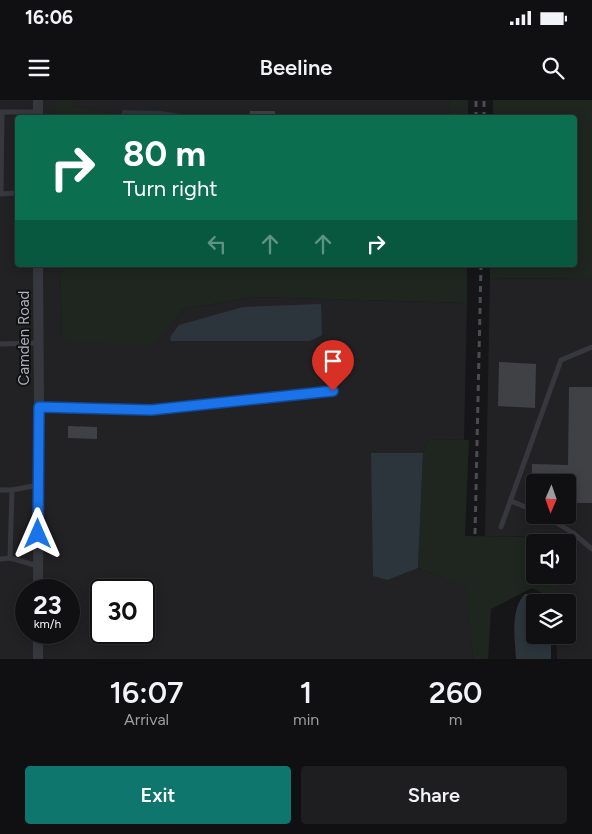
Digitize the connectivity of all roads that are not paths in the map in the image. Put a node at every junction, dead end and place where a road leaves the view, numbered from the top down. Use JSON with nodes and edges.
{"nodes":[{"id":1,"x":38,"y":100,"type":"edge"},
{"id":2,"x":1,"y":112,"type":"edge"},
{"id":3,"x":38,"y":115,"type":"edge"},
{"id":4,"x":15,"y":193,"type":"edge"},
{"id":5,"x":1,"y":194,"type":"edge"},
{"id":6,"x":38,"y":267,"type":"edge"},
{"id":7,"x":38,"y":343,"type":"junction"},
{"id":8,"x":0,"y":344,"type":"edge"},
{"id":9,"x":592,"y":347,"type":"edge"},
{"id":10,"x":333,"y":391,"type":"dead end"},
{"id":11,"x":39,"y":407,"type":"junction"},
{"id":12,"x":38,"y":485,"type":"junction"},
{"id":13,"x":0,"y":490,"type":"edge"},
{"id":14,"x":12,"y":490,"type":"junction"},
{"id":15,"x":511,"y":501,"type":"junction"},
{"id":16,"x":526,"y":507,"type":"edge"},
{"id":17,"x":558,"y":524,"type":"edge"},
{"id":18,"x":501,"y":527,"type":"dead end"},
{"id":19,"x":592,"y":549,"type":"edge"},
{"id":20,"x":10,"y":558,"type":"junction"},
{"id":21,"x":0,"y":559,"type":"edge"},
{"id":22,"x":38,"y":566,"type":"junction"},
{"id":23,"x":38,"y":579,"type":"edge"},
{"id":24,"x":38,"y":644,"type":"edge"},
{"id":25,"x":38,"y":659,"type":"edge"}],
"edges":[{"from":1,"to":3,"type":"street"},
{"from":2,"to":3,"type":"lane"},
{"from":2,"to":5,"type":"lane"},
{"from":4,"to":5,"type":"lane"},
{"from":6,"to":7,"type":"street","name":"Camden Road"},
{"from":7,"to":8,"type":"lane"},
{"from":7,"to":11,"type":"street","name":"Camden Road"},
{"from":9,"to":15,"type":"lane"},
{"from":10,"to":11,"type":"lane"},
{"from":11,"to":12,"type":"street","name":"Camden Road"},
{"from":12,"to":14,"type":"lane"},
{"from":12,"to":22,"type":"street","name":"Camden Road"},
{"from":13,"to":14,"type":"lane"},
{"from":14,"to":20,"type":"lane"},
{"from":15,"to":16,"type":"lane"},
{"from":15,"to":18,"type":"lane"},
{"from":17,"to":19,"type":"lane"},
{"from":20,"to":21,"type":"lane"},
{"from":20,"to":22,"type":"lane"},
{"from":22,"to":23,"type":"street","name":"Camden Road"},
{"from":24,"to":25,"type":"street"}]}
